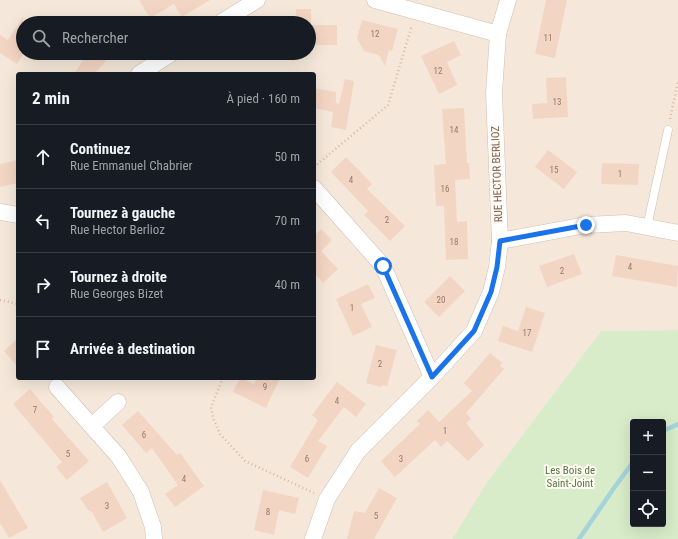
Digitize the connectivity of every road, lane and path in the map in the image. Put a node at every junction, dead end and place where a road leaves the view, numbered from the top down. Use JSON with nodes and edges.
{"nodes":[{"id":1,"x":257,"y":0,"type":"edge"},
{"id":2,"x":375,"y":0,"type":"edge"},
{"id":3,"x":508,"y":0,"type":"edge"},
{"id":4,"x":416,"y":12,"type":"junction"},
{"id":5,"x":231,"y":16,"type":"edge"},
{"id":6,"x":498,"y":34,"type":"junction"},
{"id":7,"x":161,"y":60,"type":"edge"},
{"id":8,"x":142,"y":72,"type":"edge"},
{"id":9,"x":678,"y":81,"type":"edge"},
{"id":10,"x":668,"y":130,"type":"joint"},
{"id":11,"x":316,"y":165,"type":"edge"},
{"id":12,"x":316,"y":190,"type":"edge"},
{"id":13,"x":0,"y":212,"type":"edge"},
{"id":14,"x":16,"y":215,"type":"edge"},
{"id":15,"x":648,"y":227,"type":"junction"},
{"id":16,"x":678,"y":233,"type":"edge"},
{"id":17,"x":500,"y":241,"type":"junction"},
{"id":18,"x":0,"y":300,"type":"edge"},
{"id":19,"x":16,"y":304,"type":"edge"},
{"id":20,"x":432,"y":377,"type":"junction"},
{"id":21,"x":222,"y":380,"type":"edge"},
{"id":22,"x":57,"y":387,"type":"dead end"},
{"id":23,"x":118,"y":402,"type":"dead end"},
{"id":24,"x":92,"y":426,"type":"junction"},
{"id":25,"x":327,"y":499,"type":"junction"},
{"id":26,"x":154,"y":539,"type":"edge"},
{"id":27,"x":313,"y":539,"type":"edge"}],
"edges":[{"from":1,"to":5,"type":"street"},
{"from":2,"to":4,"type":"street"},
{"from":3,"to":6,"type":"street","name":"RUE HECTOR BERLIOZ"},
{"from":4,"to":6,"type":"street"},
{"from":4,"to":11,"type":"path"},
{"from":6,"to":17,"type":"street","name":"RUE HECTOR BERLIOZ"},
{"from":7,"to":8,"type":"street"},
{"from":9,"to":10,"type":"path"},
{"from":10,"to":15,"type":"lane"},
{"from":12,"to":20,"type":"street"},
{"from":13,"to":14,"type":"street"},
{"from":15,"to":16,"type":"street"},
{"from":15,"to":17,"type":"street"},
{"from":17,"to":20,"type":"street","name":"RUE HECTOR BERLIOZ"},
{"from":18,"to":19,"type":"path"},
{"from":20,"to":25,"type":"street","name":"RUE HECTOR BERLIOZ"},
{"from":21,"to":25,"type":"path"},
{"from":22,"to":24,"type":"street"},
{"from":23,"to":24,"type":"street"},
{"from":24,"to":26,"type":"street"},
{"from":25,"to":27,"type":"street","name":"RUE HECTOR BERLIOZ"}]}
